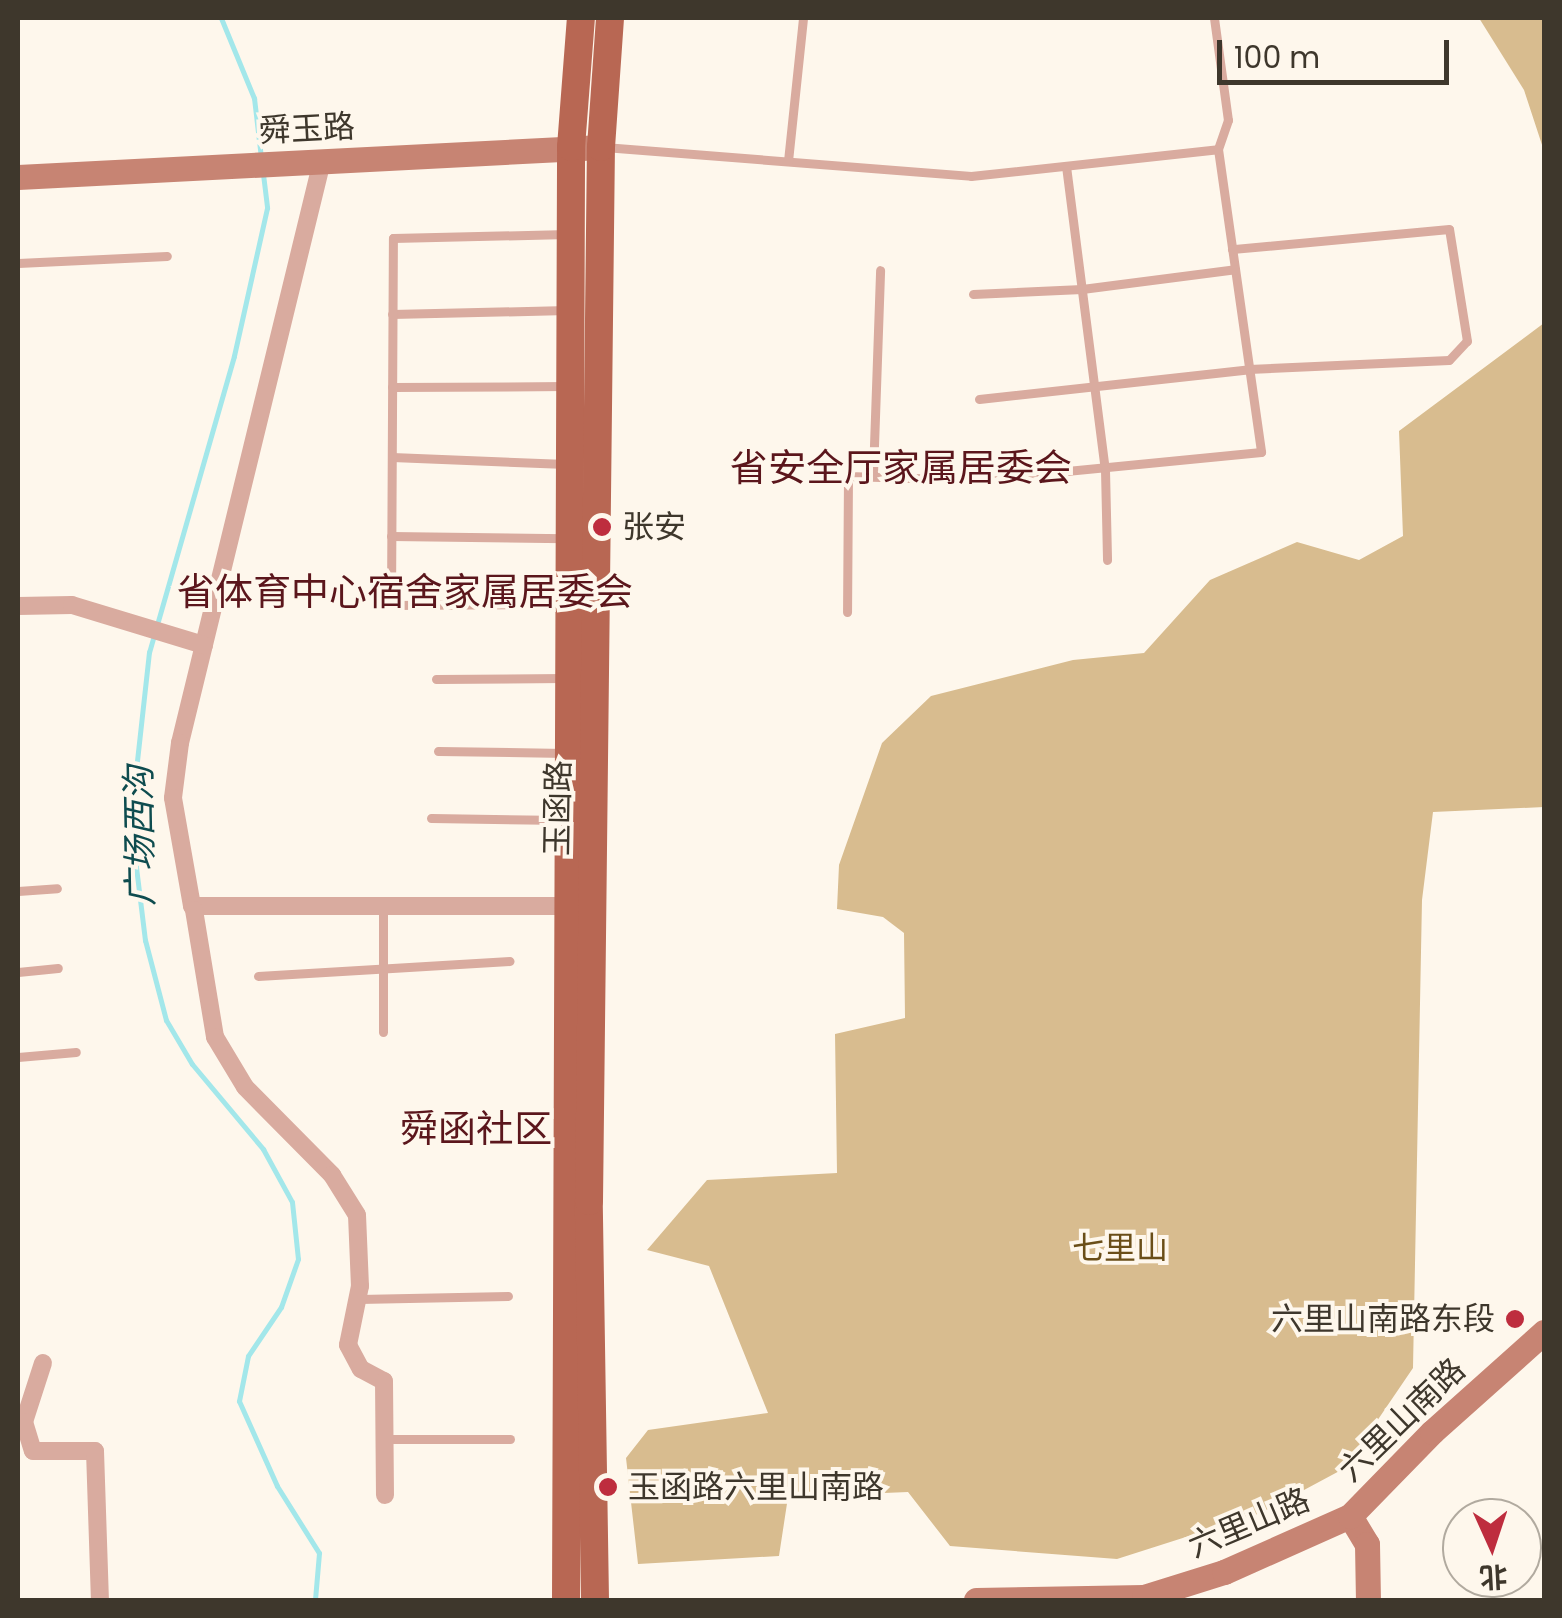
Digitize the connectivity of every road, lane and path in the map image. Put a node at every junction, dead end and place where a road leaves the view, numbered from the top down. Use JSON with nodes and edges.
{"nodes":[{"id":1,"x":581,"y":18,"type":"edge"},
{"id":2,"x":610,"y":18,"type":"edge"},
{"id":3,"x":803,"y":18,"type":"edge"},
{"id":4,"x":1214,"y":18,"type":"edge"},
{"id":5,"x":571,"y":147,"type":"junction"},
{"id":6,"x":601,"y":147,"type":"junction"},
{"id":7,"x":1218,"y":149,"type":"junction"},
{"id":8,"x":322,"y":161,"type":"junction"},
{"id":9,"x":788,"y":162,"type":"junction"},
{"id":10,"x":1066,"y":166,"type":"junction"},
{"id":11,"x":18,"y":177,"type":"edge"},
{"id":12,"x":570,"y":234,"type":"junction"},
{"id":13,"x":1232,"y":249,"type":"junction"},
{"id":14,"x":168,"y":256,"type":"dead end"},
{"id":15,"x":18,"y":263,"type":"edge"},
{"id":16,"x":1235,"y":269,"type":"junction"},
{"id":17,"x":880,"y":270,"type":"dead end"},
{"id":18,"x":1082,"y":290,"type":"junction"},
{"id":19,"x":973,"y":294,"type":"dead end"},
{"id":20,"x":570,"y":310,"type":"junction"},
{"id":21,"x":392,"y":314,"type":"junction"},
{"id":22,"x":1249,"y":369,"type":"junction"},
{"id":23,"x":570,"y":386,"type":"junction"},
{"id":24,"x":392,"y":387,"type":"junction"},
{"id":25,"x":1094,"y":390,"type":"junction"},
{"id":26,"x":980,"y":399,"type":"dead end"},
{"id":27,"x":392,"y":457,"type":"junction"},
{"id":28,"x":569,"y":464,"type":"junction"},
{"id":29,"x":1105,"y":470,"type":"junction"},
{"id":30,"x":873,"y":474,"type":"junction"},
{"id":31,"x":392,"y":536,"type":"junction"},
{"id":32,"x":569,"y":538,"type":"junction"},
{"id":33,"x":1107,"y":560,"type":"dead end"},
{"id":34,"x":568,"y":604,"type":"junction"},
{"id":35,"x":18,"y":606,"type":"edge"},
{"id":36,"x":847,"y":612,"type":"dead end"},
{"id":37,"x":204,"y":645,"type":"junction"},
{"id":38,"x":568,"y":678,"type":"junction"},
{"id":39,"x":436,"y":680,"type":"dead end"},
{"id":40,"x":438,"y":751,"type":"dead end"},
{"id":41,"x":568,"y":753,"type":"junction"},
{"id":42,"x":431,"y":818,"type":"dead end"},
{"id":43,"x":567,"y":820,"type":"junction"},
{"id":44,"x":58,"y":888,"type":"dead end"},
{"id":45,"x":18,"y":892,"type":"edge"},
{"id":46,"x":382,"y":906,"type":"junction"},
{"id":47,"x":566,"y":906,"type":"junction"},
{"id":48,"x":194,"y":910,"type":"dead end"},
{"id":49,"x":510,"y":961,"type":"dead end"},
{"id":50,"x":383,"y":964,"type":"junction"},
{"id":51,"x":58,"y":968,"type":"dead end"},
{"id":52,"x":18,"y":972,"type":"edge"},
{"id":53,"x":258,"y":976,"type":"dead end"},
{"id":54,"x":382,"y":1032,"type":"dead end"},
{"id":55,"x":76,"y":1052,"type":"dead end"},
{"id":56,"x":18,"y":1056,"type":"edge"},
{"id":57,"x":508,"y":1296,"type":"dead end"},
{"id":58,"x":356,"y":1299,"type":"junction"},
{"id":59,"x":1544,"y":1332,"type":"edge"},
{"id":60,"x":44,"y":1362,"type":"dead end"},
{"id":61,"x":385,"y":1439,"type":"junction"},
{"id":62,"x":510,"y":1439,"type":"dead end"},
{"id":63,"x":386,"y":1495,"type":"dead end"},
{"id":64,"x":1350,"y":1516,"type":"junction"},
{"id":65,"x":1144,"y":1597,"type":"junction"},
{"id":66,"x":100,"y":1600,"type":"edge"},
{"id":67,"x":566,"y":1600,"type":"edge"},
{"id":68,"x":594,"y":1600,"type":"edge"},
{"id":69,"x":976,"y":1600,"type":"edge"},
{"id":70,"x":1176,"y":1600,"type":"edge"},
{"id":71,"x":1368,"y":1600,"type":"edge"}],
"edges":[{"from":1,"to":5,"type":"main road","name":"玉函路"},
{"from":2,"to":6,"type":"main road","name":"玉函路"},
{"from":3,"to":9,"type":"lane"},
{"from":4,"to":7,"type":"lane"},
{"from":5,"to":6,"type":"street","name":"舜玉路"},
{"from":5,"to":8,"type":"street","name":"舜玉路"},
{"from":5,"to":12,"type":"main road","name":"玉函路"},
{"from":6,"to":9,"type":"lane"},
{"from":6,"to":68,"type":"main road","name":"玉函路"},
{"from":7,"to":10,"type":"lane"},
{"from":7,"to":13,"type":"lane"},
{"from":8,"to":11,"type":"street","name":"舜玉路"},
{"from":8,"to":37,"type":"street"},
{"from":9,"to":10,"type":"lane"},
{"from":10,"to":18,"type":"lane"},
{"from":12,"to":20,"type":"main road","name":"玉函路"},
{"from":12,"to":21,"type":"lane"},
{"from":13,"to":16,"type":"lane"},
{"from":13,"to":22,"type":"lane"},
{"from":14,"to":15,"type":"lane"},
{"from":16,"to":18,"type":"lane"},
{"from":16,"to":22,"type":"lane"},
{"from":17,"to":30,"type":"lane"},
{"from":18,"to":19,"type":"lane"},
{"from":18,"to":25,"type":"lane"},
{"from":20,"to":21,"type":"lane"},
{"from":20,"to":23,"type":"main road","name":"玉函路"},
{"from":21,"to":24,"type":"lane"},
{"from":22,"to":25,"type":"lane"},
{"from":22,"to":29,"type":"lane"},
{"from":23,"to":24,"type":"lane"},
{"from":23,"to":28,"type":"main road","name":"玉函路"},
{"from":24,"to":27,"type":"lane"},
{"from":25,"to":26,"type":"lane"},
{"from":25,"to":29,"type":"lane"},
{"from":27,"to":28,"type":"lane"},
{"from":27,"to":31,"type":"lane"},
{"from":28,"to":32,"type":"main road","name":"玉函路"},
{"from":29,"to":30,"type":"lane"},
{"from":29,"to":33,"type":"lane"},
{"from":30,"to":36,"type":"lane"},
{"from":31,"to":32,"type":"lane"},
{"from":31,"to":34,"type":"lane"},
{"from":32,"to":34,"type":"main road","name":"玉函路"},
{"from":34,"to":38,"type":"main road","name":"玉函路"},
{"from":35,"to":37,"type":"street"},
{"from":37,"to":46,"type":"street"},
{"from":38,"to":39,"type":"lane"},
{"from":38,"to":41,"type":"main road","name":"玉函路"},
{"from":40,"to":41,"type":"lane"},
{"from":41,"to":43,"type":"main road","name":"玉函路"},
{"from":42,"to":43,"type":"lane"},
{"from":43,"to":47,"type":"main road","name":"玉函路"},
{"from":44,"to":45,"type":"lane"},
{"from":46,"to":47,"type":"street"},
{"from":46,"to":50,"type":"lane"},
{"from":47,"to":67,"type":"main road","name":"玉函路"},
{"from":48,"to":58,"type":"street"},
{"from":49,"to":50,"type":"lane"},
{"from":50,"to":53,"type":"lane"},
{"from":50,"to":54,"type":"lane"},
{"from":51,"to":52,"type":"lane"},
{"from":55,"to":56,"type":"lane"},
{"from":57,"to":58,"type":"lane"},
{"from":58,"to":61,"type":"street"},
{"from":59,"to":64,"type":"street","name":"六里山南路"},
{"from":60,"to":66,"type":"street"},
{"from":61,"to":62,"type":"lane"},
{"from":61,"to":63,"type":"street"},
{"from":64,"to":65,"type":"street","name":"六里山路"},
{"from":64,"to":71,"type":"street","name":"六里山路"},
{"from":65,"to":69,"type":"street","name":"六里山路"},
{"from":65,"to":70,"type":"street","name":"六里山路"}]}
